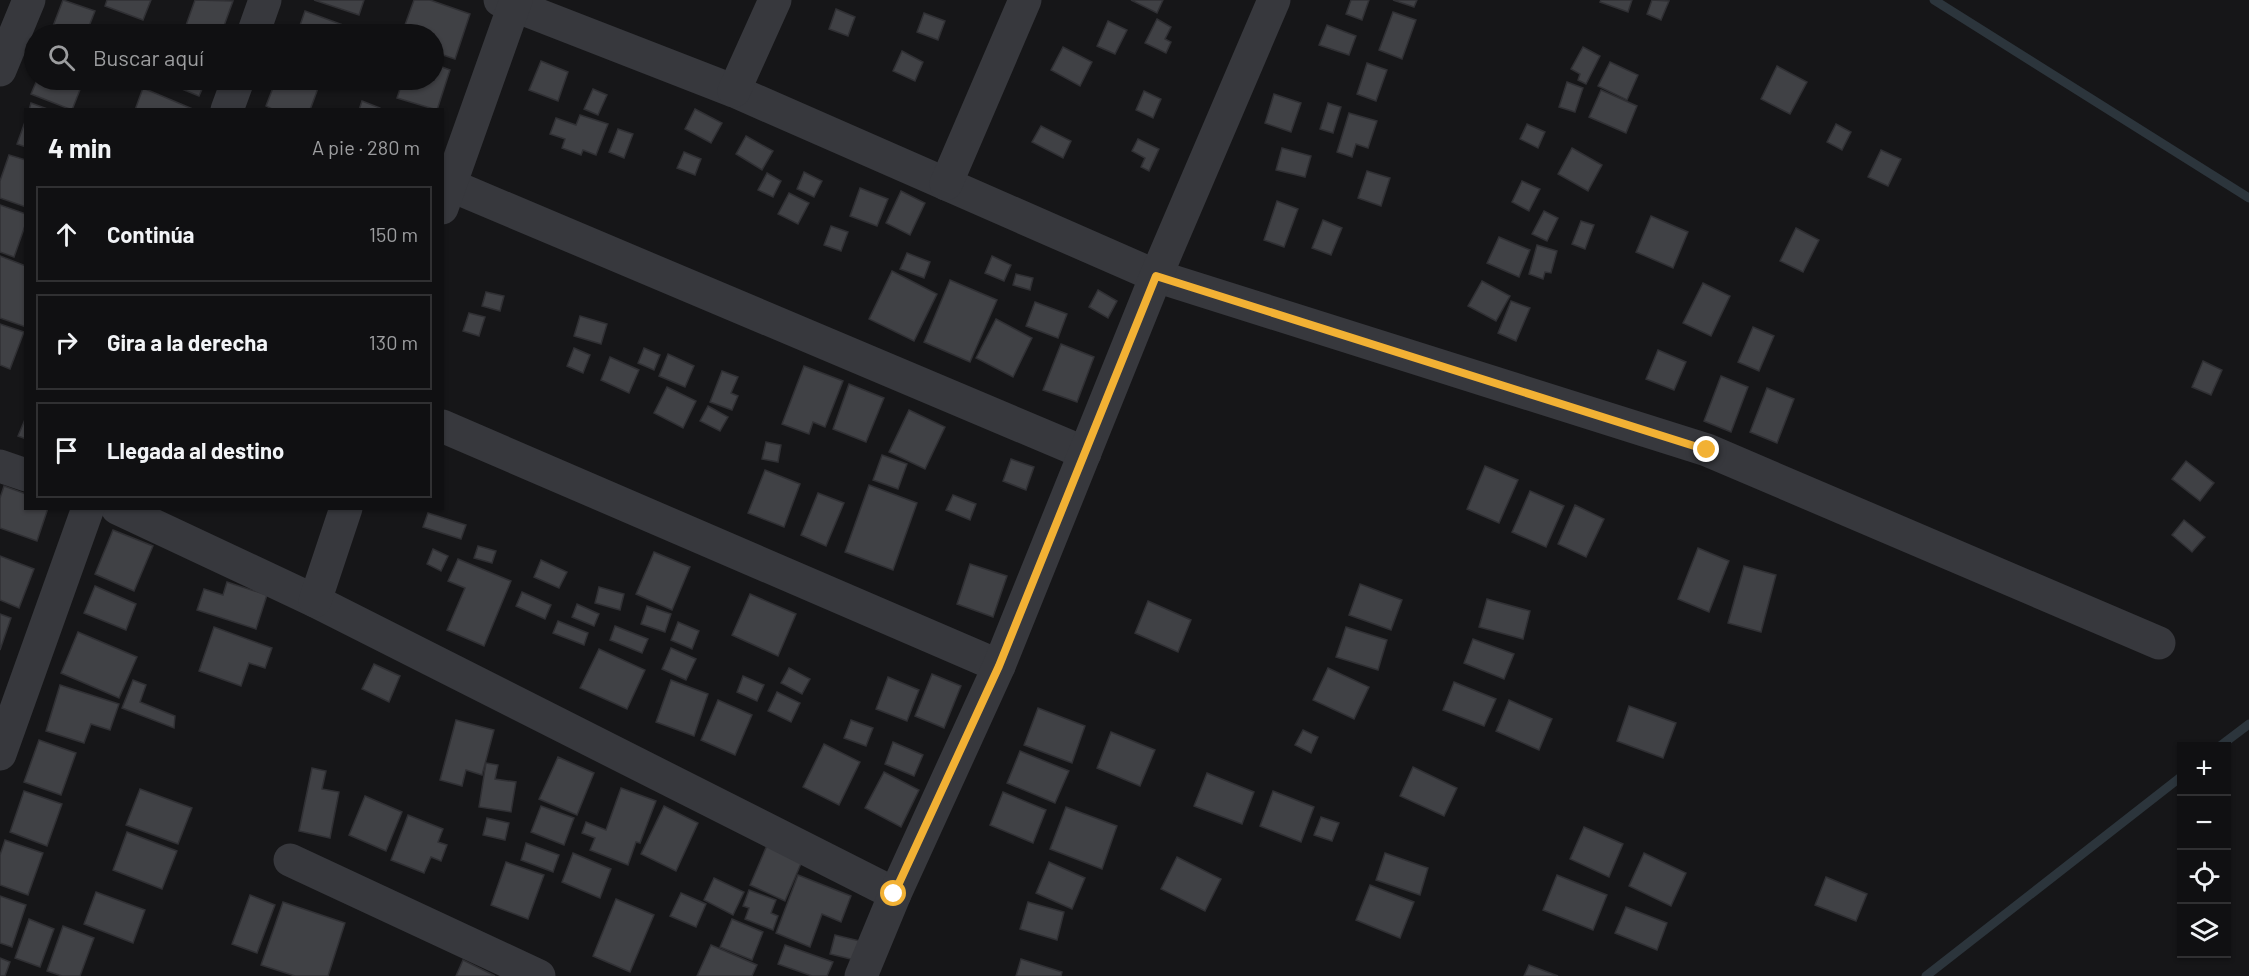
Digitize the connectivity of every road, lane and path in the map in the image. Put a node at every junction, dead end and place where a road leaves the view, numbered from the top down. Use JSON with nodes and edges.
{"nodes":[{"id":1,"x":29,"y":0,"type":"edge"},
{"id":2,"x":265,"y":0,"type":"edge"},
{"id":3,"x":775,"y":0,"type":"edge"},
{"id":4,"x":1025,"y":0,"type":"edge"},
{"id":5,"x":1274,"y":0,"type":"edge"},
{"id":6,"x":510,"y":2,"type":"edge"},
{"id":7,"x":257,"y":24,"type":"edge"},
{"id":8,"x":0,"y":70,"type":"edge"},
{"id":9,"x":234,"y":90,"type":"edge"},
{"id":10,"x":734,"y":91,"type":"junction"},
{"id":11,"x":228,"y":108,"type":"edge"},
{"id":12,"x":946,"y":184,"type":"junction"},
{"id":13,"x":446,"y":196,"type":"edge"},
{"id":14,"x":1156,"y":276,"type":"junction"},
{"id":15,"x":444,"y":427,"type":"edge"},
{"id":16,"x":1085,"y":453,"type":"junction"},
{"id":17,"x":0,"y":466,"type":"edge"},
{"id":18,"x":24,"y":473,"type":"edge"},
{"id":19,"x":87,"y":510,"type":"edge"},
{"id":20,"x":121,"y":510,"type":"edge"},
{"id":21,"x":345,"y":510,"type":"edge"},
{"id":22,"x":315,"y":601,"type":"junction"},
{"id":23,"x":2158,"y":643,"type":"dead end"},
{"id":24,"x":999,"y":666,"type":"junction"},
{"id":25,"x":0,"y":754,"type":"edge"},
{"id":26,"x":290,"y":860,"type":"dead end"},
{"id":27,"x":894,"y":894,"type":"junction"},
{"id":28,"x":539,"y":976,"type":"edge"},
{"id":29,"x":861,"y":976,"type":"edge"}],
"edges":[{"from":1,"to":8,"type":"street"},
{"from":2,"to":7,"type":"street"},
{"from":3,"to":10,"type":"street"},
{"from":4,"to":12,"type":"street"},
{"from":5,"to":14,"type":"street"},
{"from":6,"to":10,"type":"street"},
{"from":6,"to":13,"type":"street"},
{"from":9,"to":11,"type":"street"},
{"from":10,"to":12,"type":"street"},
{"from":12,"to":14,"type":"street"},
{"from":13,"to":16,"type":"street"},
{"from":14,"to":16,"type":"street"},
{"from":14,"to":23,"type":"street"},
{"from":15,"to":24,"type":"street"},
{"from":16,"to":24,"type":"street"},
{"from":17,"to":18,"type":"street"},
{"from":19,"to":25,"type":"street"},
{"from":20,"to":22,"type":"street"},
{"from":21,"to":22,"type":"street"},
{"from":22,"to":27,"type":"street"},
{"from":24,"to":27,"type":"street"},
{"from":26,"to":28,"type":"street"},
{"from":27,"to":29,"type":"street"}]}
